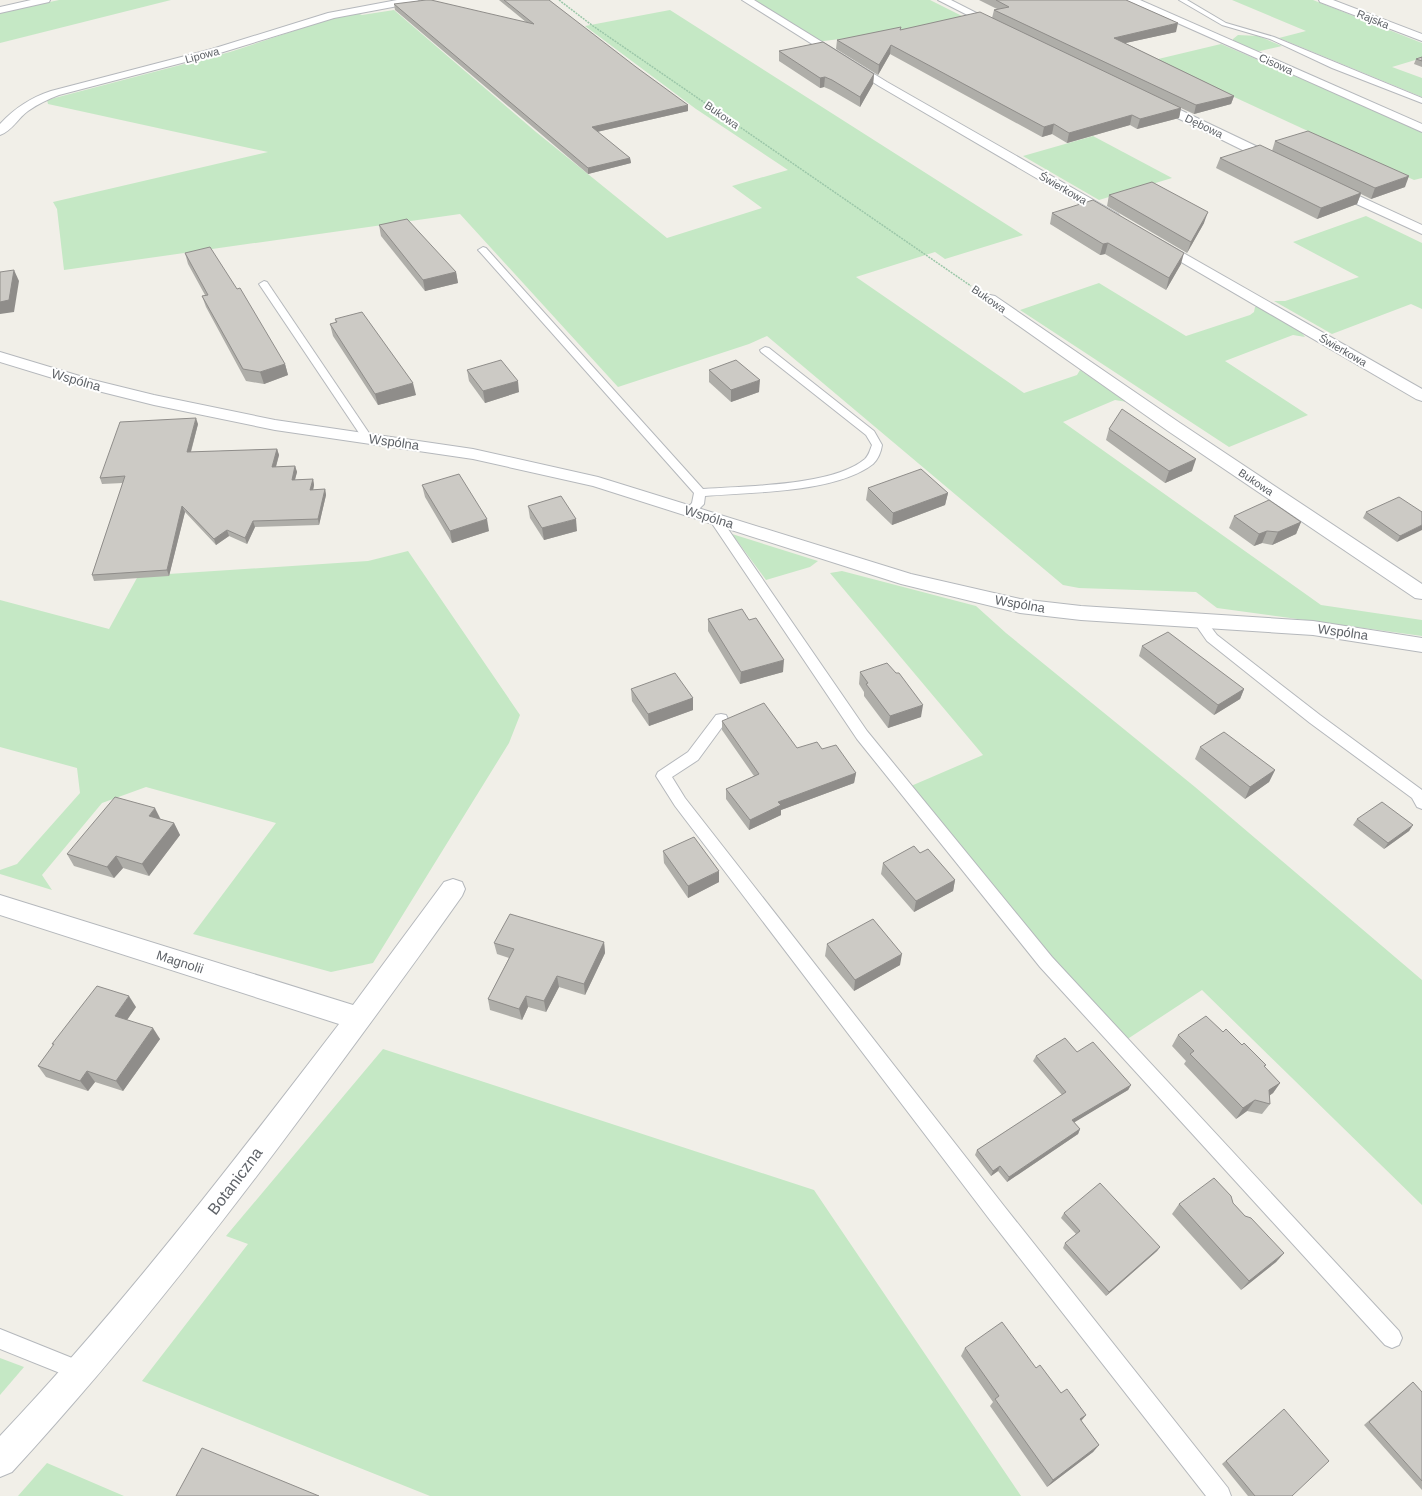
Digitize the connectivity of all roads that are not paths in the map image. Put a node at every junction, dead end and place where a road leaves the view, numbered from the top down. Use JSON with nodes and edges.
{"nodes":[{"id":1,"x":45,"y":0,"type":"edge"},
{"id":2,"x":414,"y":0,"type":"edge"},
{"id":3,"x":747,"y":0,"type":"edge"},
{"id":4,"x":943,"y":0,"type":"edge"},
{"id":5,"x":1131,"y":0,"type":"edge"},
{"id":6,"x":1182,"y":0,"type":"edge"},
{"id":7,"x":1324,"y":0,"type":"edge"},
{"id":8,"x":0,"y":10,"type":"edge"},
{"id":9,"x":1242,"y":30,"type":"junction"},
{"id":10,"x":1008,"y":31,"type":"edge"},
{"id":11,"x":1215,"y":37,"type":"junction"},
{"id":12,"x":1422,"y":38,"type":"edge"},
{"id":13,"x":1144,"y":97,"type":"edge"},
{"id":14,"x":1422,"y":101,"type":"edge"},
{"id":15,"x":1422,"y":128,"type":"edge"},
{"id":16,"x":0,"y":130,"type":"edge"},
{"id":17,"x":1286,"y":166,"type":"edge"},
{"id":18,"x":1322,"y":183,"type":"edge"},
{"id":19,"x":1124,"y":223,"type":"edge"},
{"id":20,"x":1422,"y":230,"type":"edge"},
{"id":21,"x":1144,"y":235,"type":"edge"},
{"id":22,"x":484,"y":250,"type":"dead end"},
{"id":23,"x":264,"y":284,"type":"dead end"},
{"id":24,"x":990,"y":299,"type":"road end"},
{"id":25,"x":766,"y":350,"type":"dead end"},
{"id":26,"x":0,"y":357,"type":"edge"},
{"id":27,"x":1422,"y":396,"type":"edge"},
{"id":28,"x":368,"y":439,"type":"junction"},
{"id":29,"x":700,"y":493,"type":"junction"},
{"id":30,"x":690,"y":511,"type":"junction"},
{"id":31,"x":715,"y":519,"type":"junction"},
{"id":32,"x":1422,"y":593,"type":"edge"},
{"id":33,"x":1199,"y":621,"type":"junction"},
{"id":34,"x":1422,"y":645,"type":"edge"},
{"id":35,"x":721,"y":719,"type":"dead end"},
{"id":36,"x":1422,"y":803,"type":"edge"},
{"id":37,"x":453,"y":888,"type":"dead end"},
{"id":38,"x":0,"y":905,"type":"edge"},
{"id":39,"x":359,"y":1018,"type":"junction"},
{"id":40,"x":1392,"y":1338,"type":"dead end"},
{"id":41,"x":0,"y":1339,"type":"edge"},
{"id":42,"x":80,"y":1371,"type":"junction"},
{"id":43,"x":0,"y":1460,"type":"edge"},
{"id":44,"x":1220,"y":1496,"type":"edge"}],
"edges":[{"from":1,"to":8,"type":"street"},
{"from":2,"to":16,"type":"street","name":"Lipowa"},
{"from":3,"to":19,"type":"street","name":"Świerkowa"},
{"from":4,"to":10,"type":"street"},
{"from":5,"to":11,"type":"street","name":"Cisowa"},
{"from":6,"to":9,"type":"lane"},
{"from":7,"to":12,"type":"street","name":"Rajska"},
{"from":9,"to":11,"type":"lane"},
{"from":9,"to":14,"type":"lane"},
{"from":11,"to":15,"type":"street","name":"Cisowa"},
{"from":13,"to":17,"type":"street","name":"Dębowa"},
{"from":18,"to":20,"type":"street"},
{"from":21,"to":27,"type":"street","name":"Świerkowa"},
{"from":22,"to":29,"type":"lane"},
{"from":23,"to":28,"type":"lane"},
{"from":24,"to":32,"type":"street","name":"Bukowa"},
{"from":25,"to":29,"type":"lane"},
{"from":26,"to":28,"type":"street","name":"Wspólna"},
{"from":28,"to":30,"type":"street","name":"Wspólna"},
{"from":29,"to":30,"type":"lane"},
{"from":30,"to":31,"type":"street","name":"Wspólna"},
{"from":31,"to":33,"type":"street","name":"Wspólna"},
{"from":31,"to":40,"type":"lane"},
{"from":33,"to":34,"type":"street","name":"Wspólna"},
{"from":33,"to":36,"type":"lane"},
{"from":35,"to":44,"type":"lane"},
{"from":37,"to":39,"type":"street","name":"Botaniczna"},
{"from":38,"to":39,"type":"street","name":"Magnolii"},
{"from":39,"to":42,"type":"street","name":"Botaniczna"},
{"from":41,"to":42,"type":"lane"},
{"from":42,"to":43,"type":"street","name":"Botaniczna"}]}
